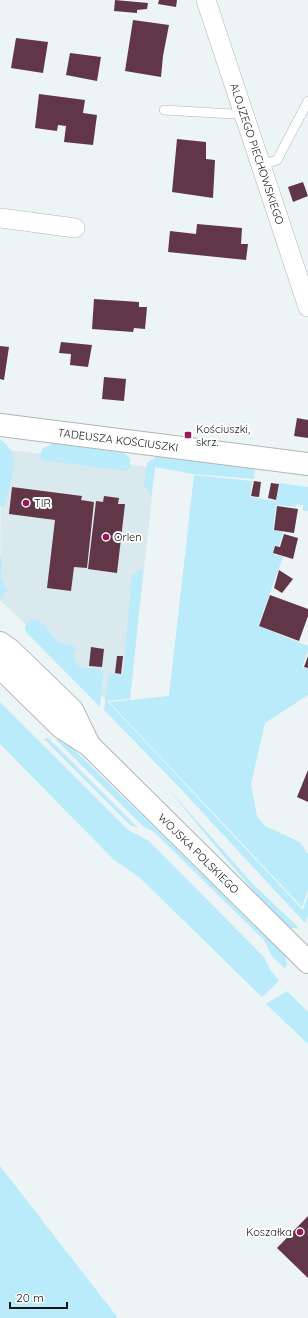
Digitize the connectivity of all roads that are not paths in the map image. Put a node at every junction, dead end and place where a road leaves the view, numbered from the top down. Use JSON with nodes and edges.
{"nodes":[{"id":1,"x":206,"y":0,"type":"edge"},
{"id":2,"x":308,"y":101,"type":"edge"},
{"id":3,"x":164,"y":110,"type":"dead end"},
{"id":4,"x":242,"y":111,"type":"junction"},
{"id":5,"x":261,"y":165,"type":"junction"},
{"id":6,"x":0,"y":218,"type":"edge"},
{"id":7,"x":75,"y":228,"type":"dead end"},
{"id":8,"x":308,"y":307,"type":"edge"},
{"id":9,"x":0,"y":425,"type":"edge"},
{"id":10,"x":308,"y":464,"type":"edge"},
{"id":11,"x":0,"y":643,"type":"edge"},
{"id":12,"x":0,"y":667,"type":"edge"},
{"id":13,"x":89,"y":745,"type":"junction"},
{"id":14,"x":308,"y":962,"type":"edge"}],
"edges":[{"from":1,"to":4,"type":"street","name":"ALOJZEGO PIECHOWSKIEGO"},
{"from":2,"to":5,"type":"lane"},
{"from":3,"to":4,"type":"lane"},
{"from":4,"to":5,"type":"street","name":"ALOJZEGO PIECHOWSKIEGO"},
{"from":5,"to":8,"type":"street","name":"ALOJZEGO PIECHOWSKIEGO"},
{"from":6,"to":7,"type":"street"},
{"from":9,"to":10,"type":"street","name":"TADEUSZA KOŚCIUSZKI"},
{"from":11,"to":13,"type":"street","name":"WOJSKA POLSKIEGO"},
{"from":12,"to":13,"type":"street","name":"WOJSKA POLSKIEGO"},
{"from":13,"to":14,"type":"street","name":"WOJSKA POLSKIEGO"}]}
